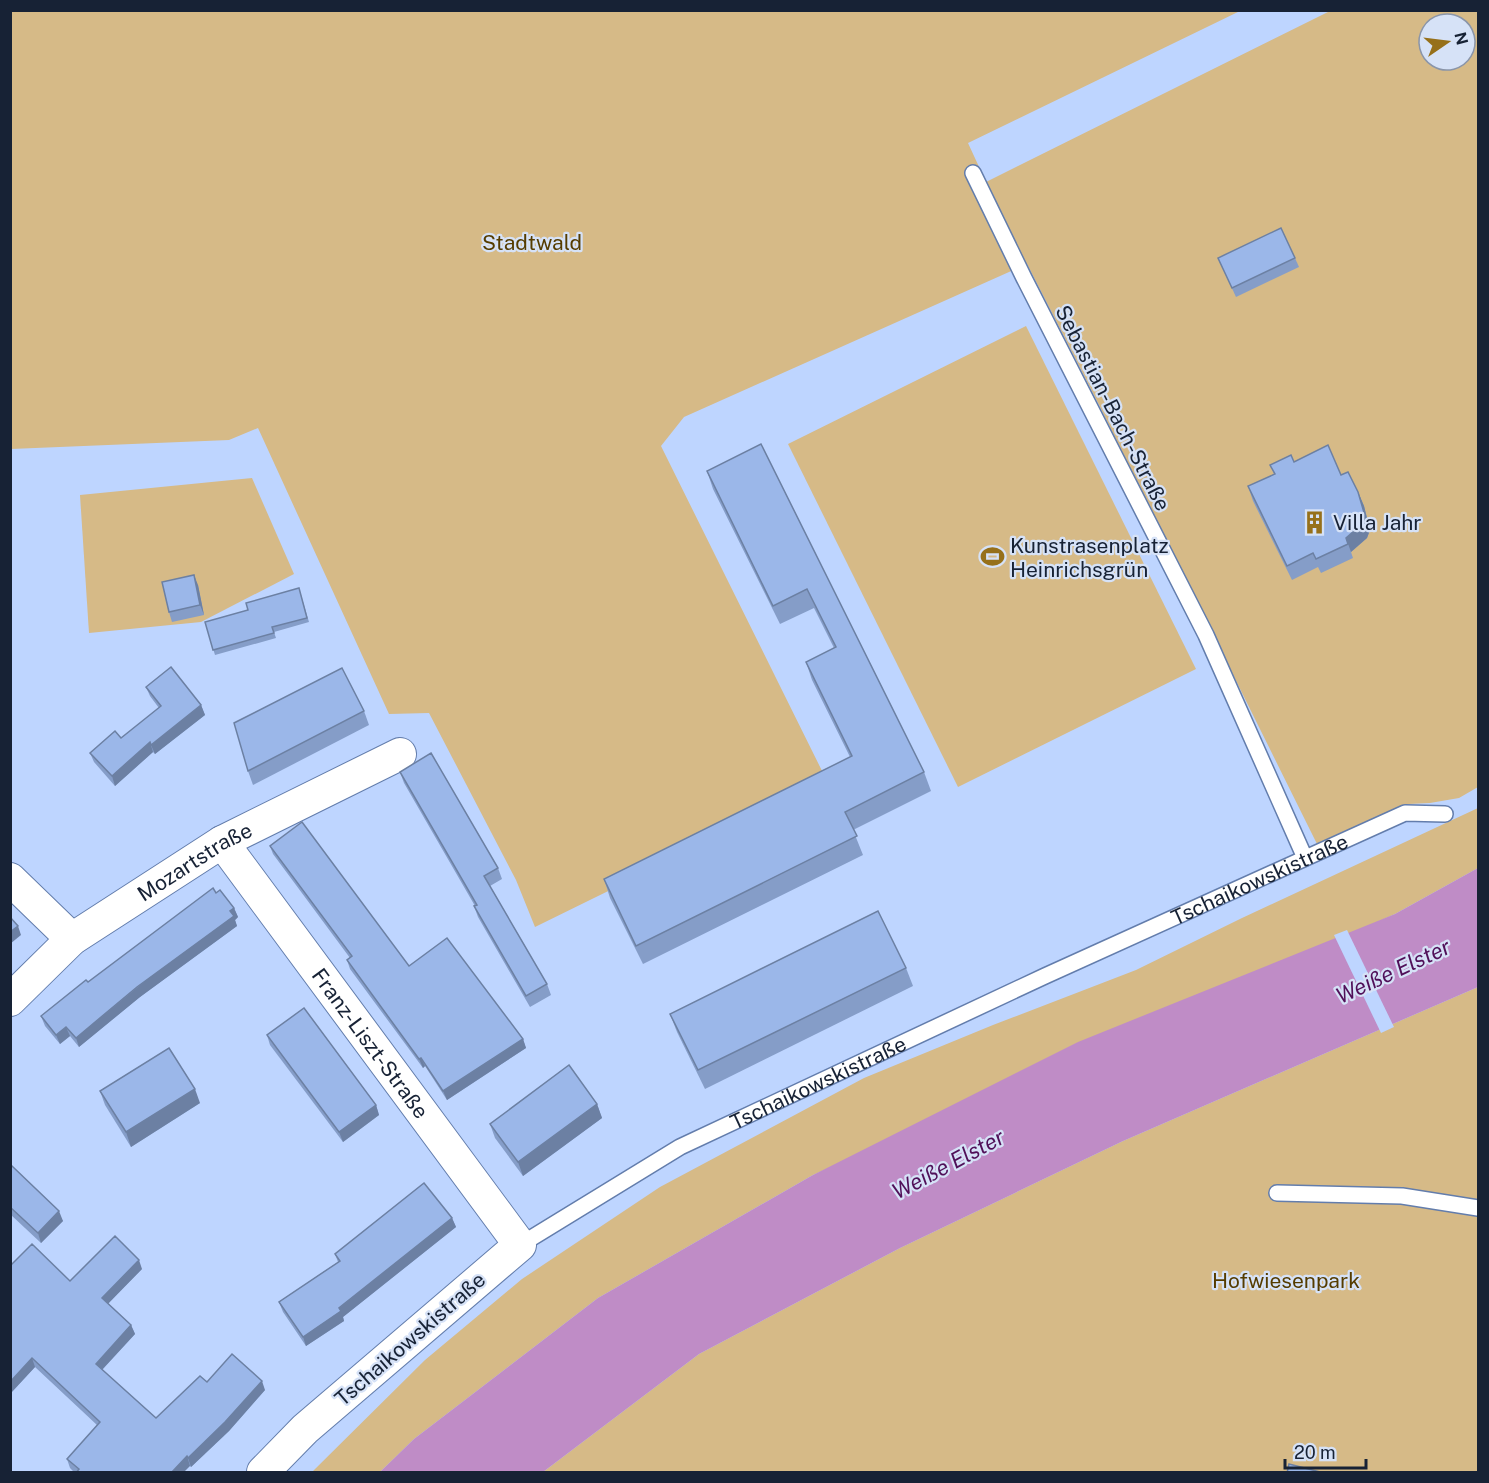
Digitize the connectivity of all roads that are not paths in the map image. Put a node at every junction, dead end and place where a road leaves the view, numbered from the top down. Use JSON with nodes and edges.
{"nodes":[{"id":1,"x":973,"y":173,"type":"dead end"},
{"id":2,"x":400,"y":754,"type":"dead end"},
{"id":3,"x":1445,"y":814,"type":"dead end"},
{"id":4,"x":222,"y":842,"type":"junction"},
{"id":5,"x":1305,"y":858,"type":"junction"},
{"id":6,"x":10,"y":879,"type":"edge"},
{"id":7,"x":72,"y":939,"type":"junction"},
{"id":8,"x":10,"y":1000,"type":"edge"},
{"id":9,"x":1276,"y":1193,"type":"dead end"},
{"id":10,"x":1479,"y":1208,"type":"edge"},
{"id":11,"x":519,"y":1245,"type":"junction"},
{"id":12,"x":263,"y":1473,"type":"edge"}],
"edges":[{"from":1,"to":5,"type":"lane","name":"Sebastian-Bach-Straße"},
{"from":2,"to":4,"type":"street","name":"Mozartstraße"},
{"from":3,"to":5,"type":"lane","name":"Tschaikowskistraße"},
{"from":4,"to":7,"type":"street","name":"Mozartstraße"},
{"from":4,"to":11,"type":"street","name":"Franz-Liszt-Straße"},
{"from":5,"to":11,"type":"lane","name":"Tschaikowskistraße"},
{"from":6,"to":7,"type":"street"},
{"from":7,"to":8,"type":"street","name":"Mozartstraße"},
{"from":9,"to":10,"type":"lane"},
{"from":11,"to":12,"type":"street","name":"Tschaikowskistraße"}]}
